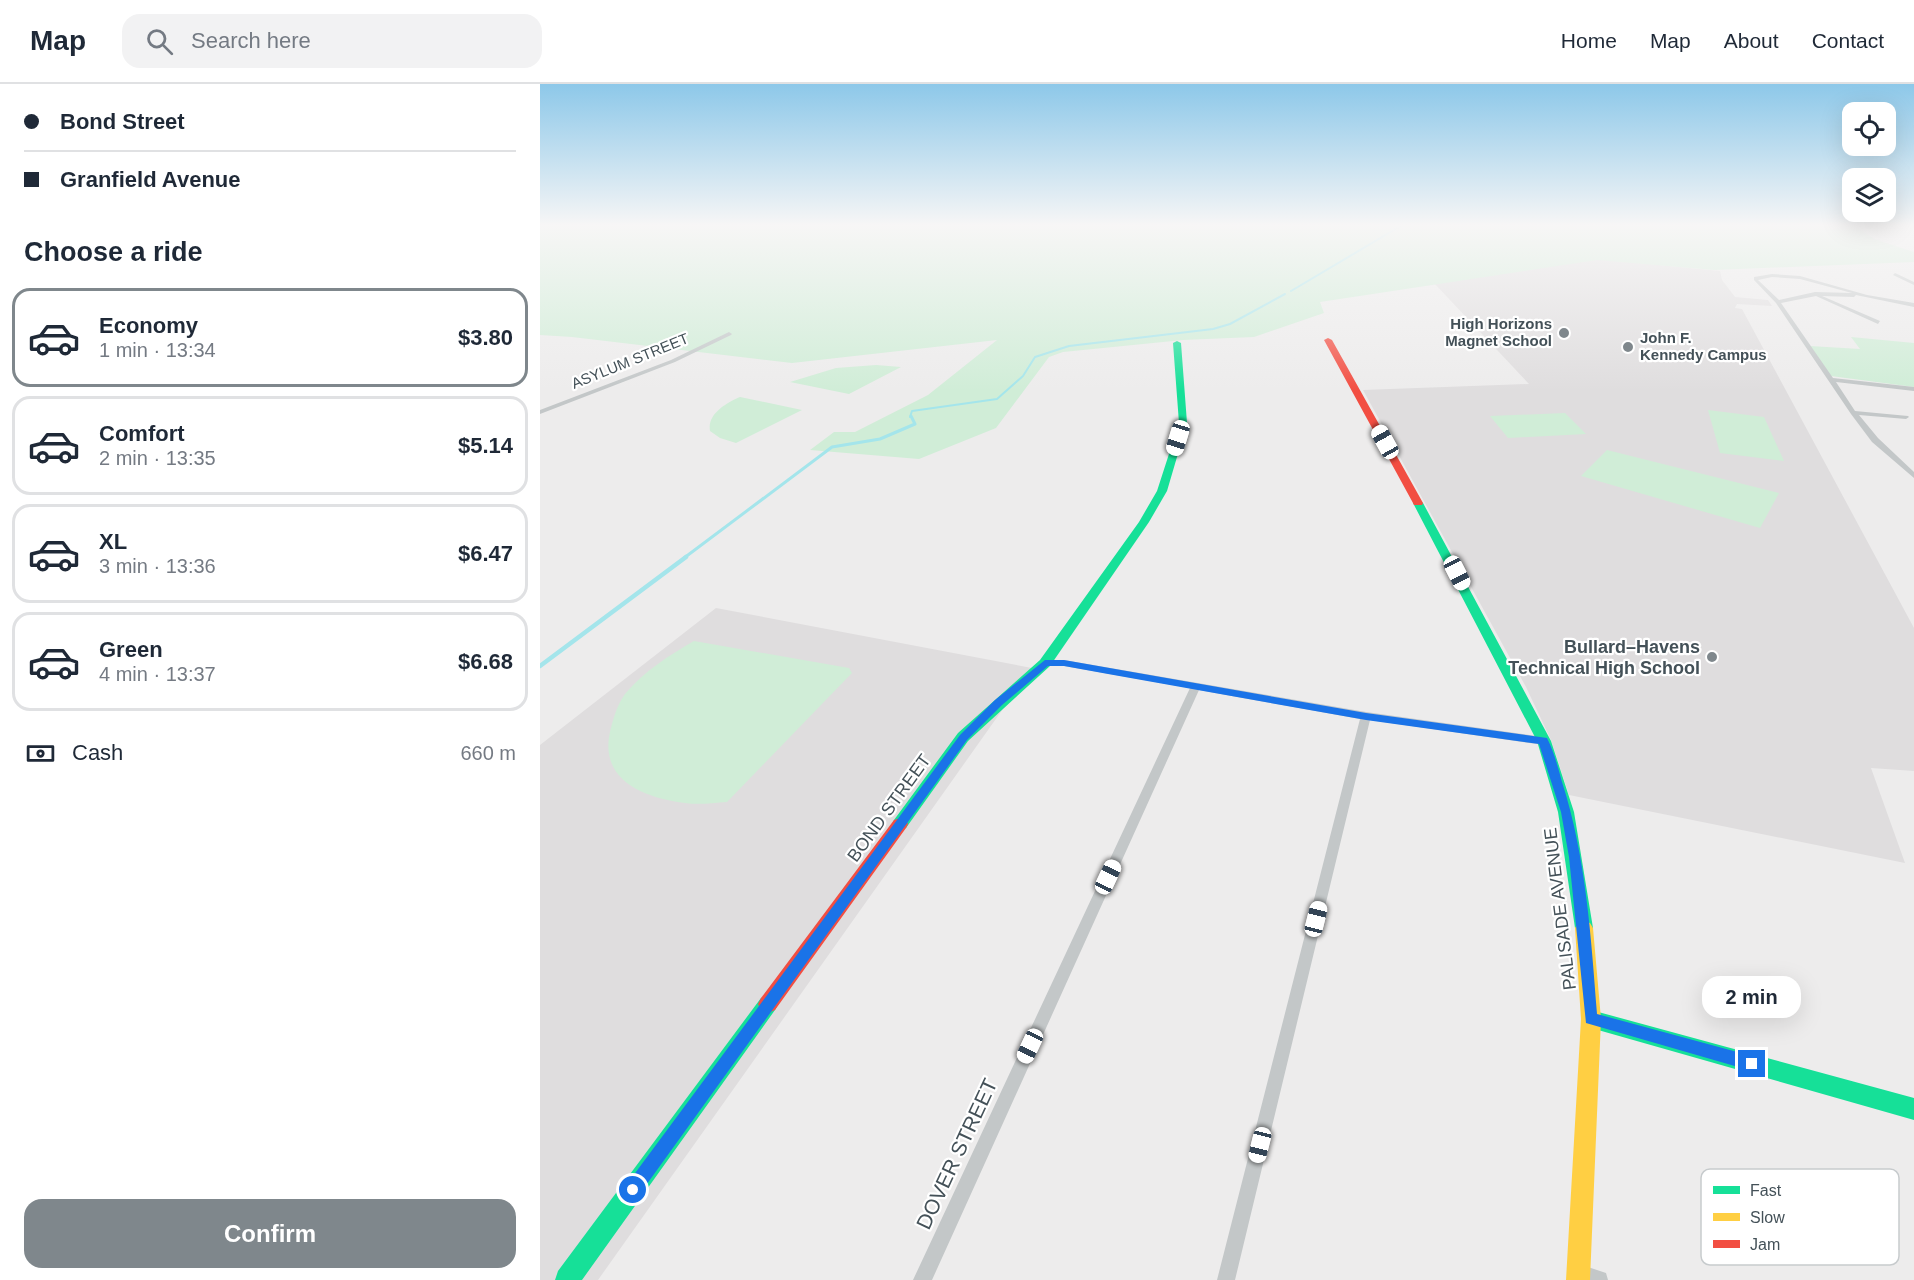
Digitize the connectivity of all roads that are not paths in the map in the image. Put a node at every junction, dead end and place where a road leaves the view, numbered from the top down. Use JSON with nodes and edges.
{"nodes":[{"id":1,"x":1755,"y":280,"type":"edge"},
{"id":2,"x":1817,"y":280,"type":"edge"},
{"id":3,"x":1815,"y":294,"type":"junction"},
{"id":4,"x":1866,"y":296,"type":"junction"},
{"id":5,"x":1778,"y":302,"type":"junction"},
{"id":6,"x":1914,"y":305,"type":"edge"},
{"id":7,"x":1878,"y":322,"type":"dead end"},
{"id":8,"x":729,"y":334,"type":"dead end"},
{"id":9,"x":1328,"y":340,"type":"dead end"},
{"id":10,"x":1177,"y":344,"type":"dead end"},
{"id":11,"x":1830,"y":381,"type":"junction"},
{"id":12,"x":1914,"y":389,"type":"edge"},
{"id":13,"x":540,"y":412,"type":"edge"},
{"id":14,"x":1853,"y":413,"type":"junction"},
{"id":15,"x":1906,"y":417,"type":"dead end"},
{"id":16,"x":1914,"y":476,"type":"edge"},
{"id":17,"x":1045,"y":663,"type":"junction"},
{"id":18,"x":1196,"y":686,"type":"junction"},
{"id":19,"x":1366,"y":716,"type":"junction"},
{"id":20,"x":1544,"y":741,"type":"junction"},
{"id":21,"x":1591,"y":1019,"type":"junction"},
{"id":22,"x":1914,"y":1108,"type":"edge"},
{"id":23,"x":1578,"y":1277,"type":"edge"},
{"id":24,"x":567,"y":1280,"type":"edge"},
{"id":25,"x":922,"y":1280,"type":"edge"},
{"id":26,"x":1226,"y":1280,"type":"edge"},
{"id":27,"x":1599,"y":1280,"type":"edge"}],
"edges":[{"from":1,"to":5,"type":"street"},
{"from":2,"to":4,"type":"street"},
{"from":3,"to":4,"type":"street"},
{"from":3,"to":5,"type":"street"},
{"from":3,"to":7,"type":"street"},
{"from":4,"to":6,"type":"street"},
{"from":5,"to":11,"type":"street"},
{"from":8,"to":13,"type":"street","name":"ASYLUM STREET"},
{"from":9,"to":20,"type":"street","name":"PALISADE AVENUE"},
{"from":10,"to":17,"type":"street","name":"BOND STREET"},
{"from":11,"to":12,"type":"street"},
{"from":11,"to":14,"type":"street"},
{"from":14,"to":15,"type":"street"},
{"from":14,"to":16,"type":"street"},
{"from":17,"to":18,"type":"street"},
{"from":17,"to":24,"type":"street","name":"BOND STREET"},
{"from":18,"to":19,"type":"street"},
{"from":18,"to":25,"type":"street","name":"DOVER STREET"},
{"from":19,"to":20,"type":"street"},
{"from":19,"to":26,"type":"street"},
{"from":20,"to":21,"type":"street","name":"PALISADE AVENUE"},
{"from":21,"to":22,"type":"street"},
{"from":21,"to":23,"type":"street","name":"PALISADE AVENUE"},
{"from":23,"to":27,"type":"street"}]}
